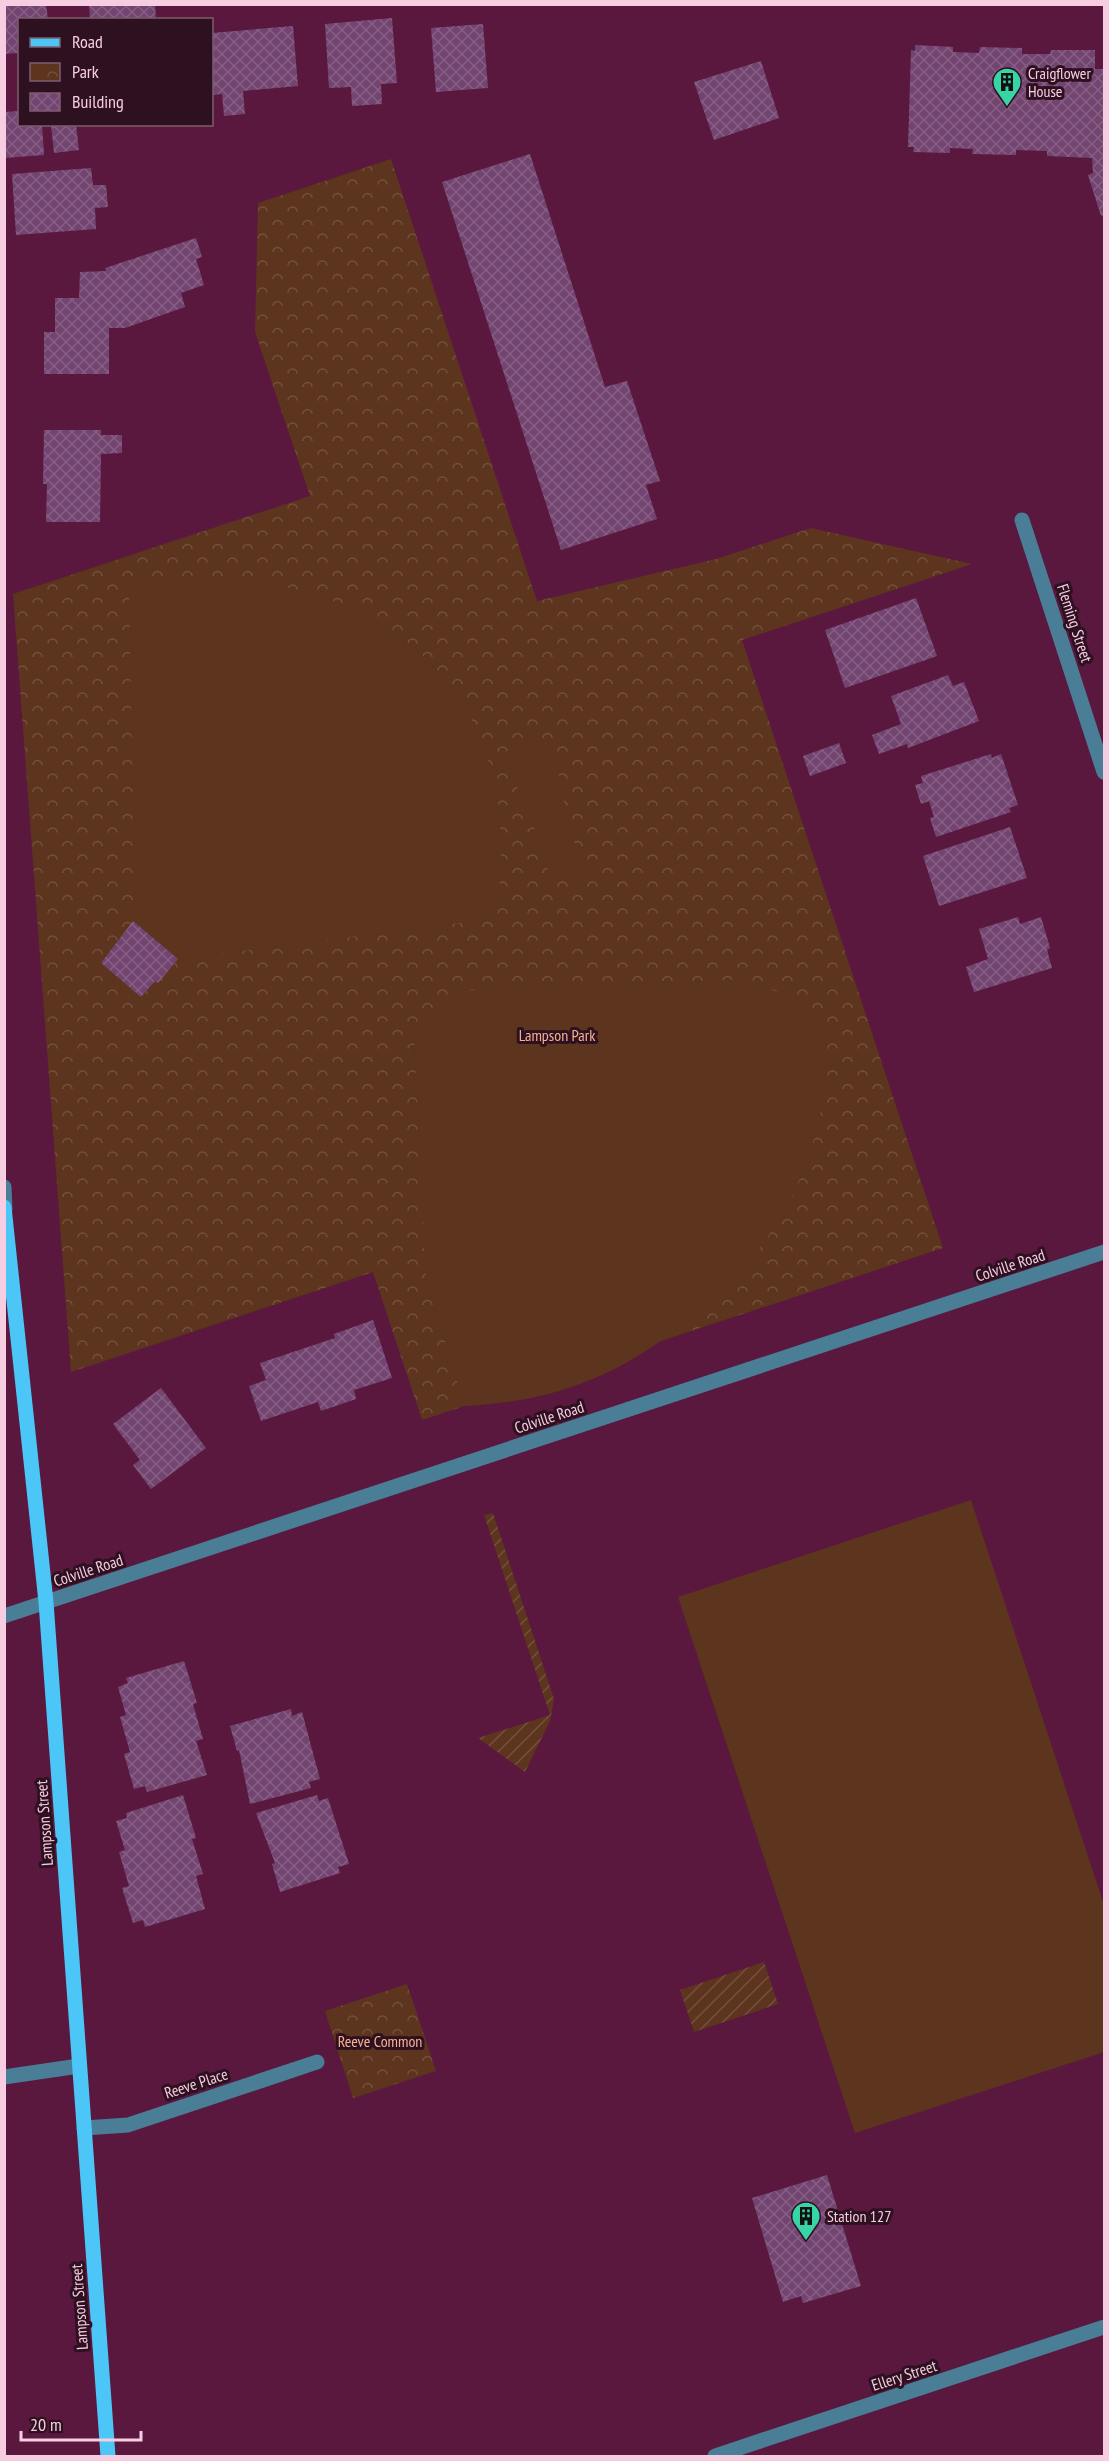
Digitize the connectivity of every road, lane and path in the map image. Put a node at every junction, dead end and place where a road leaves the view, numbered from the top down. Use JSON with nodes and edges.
{"nodes":[{"id":1,"x":1022,"y":520,"type":"dead end"},
{"id":2,"x":1104,"y":772,"type":"edge"},
{"id":3,"x":4,"y":1187,"type":"edge"},
{"id":4,"x":5,"y":1208,"type":"edge"},
{"id":5,"x":1104,"y":1252,"type":"edge"},
{"id":6,"x":46,"y":1602,"type":"junction"},
{"id":7,"x":4,"y":1616,"type":"edge"},
{"id":8,"x":317,"y":2062,"type":"dead end"},
{"id":9,"x":79,"y":2066,"type":"junction"},
{"id":10,"x":4,"y":2077,"type":"edge"},
{"id":11,"x":84,"y":2128,"type":"junction"},
{"id":12,"x":1104,"y":2327,"type":"edge"},
{"id":13,"x":108,"y":2457,"type":"edge"},
{"id":14,"x":715,"y":2457,"type":"edge"}],
"edges":[{"from":1,"to":2,"type":"street","name":"Fleming Street"},
{"from":3,"to":4,"type":"street","name":"Lampson Street"},
{"from":4,"to":6,"type":"main road","name":"Lampson Street"},
{"from":5,"to":6,"type":"street","name":"Colville Road"},
{"from":6,"to":7,"type":"street","name":"Colville Road"},
{"from":6,"to":9,"type":"main road","name":"Lampson Street"},
{"from":8,"to":11,"type":"street","name":"Reeve Place"},
{"from":9,"to":10,"type":"street"},
{"from":9,"to":11,"type":"main road","name":"Lampson Street"},
{"from":11,"to":13,"type":"main road","name":"Lampson Street"},
{"from":12,"to":14,"type":"street","name":"Ellery Street"}]}
